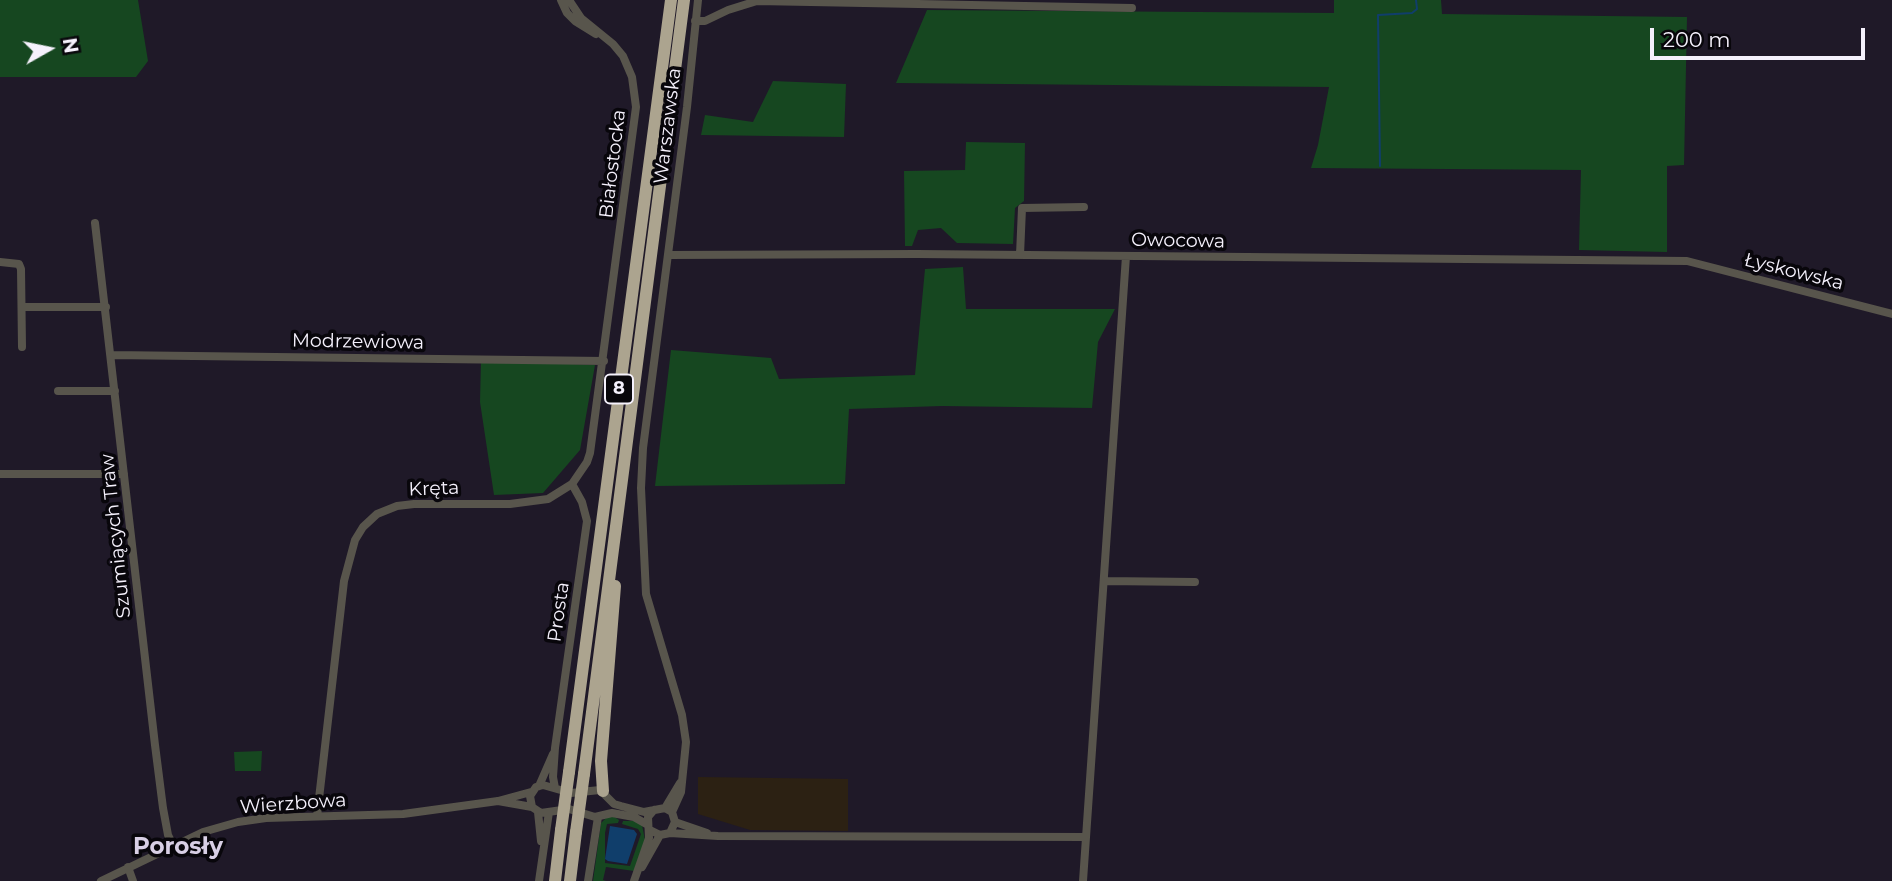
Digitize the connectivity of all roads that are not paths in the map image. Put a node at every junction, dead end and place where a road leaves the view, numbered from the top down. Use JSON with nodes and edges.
{"nodes":[{"id":1,"x":561,"y":0,"type":"edge"},
{"id":2,"x":569,"y":0,"type":"edge"},
{"id":3,"x":671,"y":0,"type":"edge"},
{"id":4,"x":684,"y":0,"type":"edge"},
{"id":5,"x":698,"y":0,"type":"edge"},
{"id":6,"x":1132,"y":8,"type":"dead end"},
{"id":7,"x":695,"y":21,"type":"junction"},
{"id":8,"x":606,"y":38,"type":"junction"},
{"id":9,"x":1084,"y":207,"type":"dead end"},
{"id":10,"x":95,"y":223,"type":"dead end"},
{"id":11,"x":668,"y":255,"type":"junction"},
{"id":12,"x":1020,"y":255,"type":"junction"},
{"id":13,"x":1126,"y":256,"type":"junction"},
{"id":14,"x":1687,"y":261,"type":"joint"},
{"id":15,"x":0,"y":262,"type":"edge"},
{"id":16,"x":22,"y":307,"type":"junction"},
{"id":17,"x":106,"y":307,"type":"junction"},
{"id":18,"x":1892,"y":314,"type":"edge"},
{"id":19,"x":22,"y":347,"type":"dead end"},
{"id":20,"x":111,"y":355,"type":"junction"},
{"id":21,"x":604,"y":361,"type":"junction"},
{"id":22,"x":58,"y":391,"type":"dead end"},
{"id":23,"x":115,"y":391,"type":"junction"},
{"id":24,"x":0,"y":474,"type":"edge"},
{"id":25,"x":124,"y":474,"type":"junction"},
{"id":26,"x":572,"y":484,"type":"junction"},
{"id":27,"x":615,"y":526,"type":"junction"},
{"id":28,"x":1104,"y":581,"type":"junction"},
{"id":29,"x":1195,"y":582,"type":"dead end"},
{"id":30,"x":555,"y":748,"type":"junction"},
{"id":31,"x":539,"y":786,"type":"junction"},
{"id":32,"x":555,"y":788,"type":"junction"},
{"id":33,"x":531,"y":792,"type":"junction"},
{"id":34,"x":607,"y":795,"type":"junction"},
{"id":35,"x":498,"y":801,"type":"junction"},
{"id":36,"x":535,"y":809,"type":"junction"},
{"id":37,"x":654,"y":810,"type":"junction"},
{"id":38,"x":668,"y":810,"type":"junction"},
{"id":39,"x":549,"y":812,"type":"junction"},
{"id":40,"x":602,"y":815,"type":"junction"},
{"id":41,"x":317,"y":816,"type":"junction"},
{"id":42,"x":675,"y":822,"type":"junction"},
{"id":43,"x":649,"y":828,"type":"junction"},
{"id":44,"x":670,"y":833,"type":"junction"},
{"id":45,"x":660,"y":835,"type":"junction"},
{"id":46,"x":713,"y":835,"type":"junction"},
{"id":47,"x":1085,"y":837,"type":"junction"},
{"id":48,"x":173,"y":845,"type":"junction"},
{"id":49,"x":542,"y":850,"type":"junction"},
{"id":50,"x":128,"y":867,"type":"junction"},
{"id":51,"x":638,"y":872,"type":"junction"},
{"id":52,"x":101,"y":881,"type":"edge"},
{"id":53,"x":133,"y":881,"type":"edge"},
{"id":54,"x":539,"y":881,"type":"edge"},
{"id":55,"x":555,"y":881,"type":"edge"},
{"id":56,"x":572,"y":881,"type":"edge"},
{"id":57,"x":588,"y":881,"type":"edge"},
{"id":58,"x":634,"y":881,"type":"edge"},
{"id":59,"x":1083,"y":881,"type":"edge"}],
"edges":[{"from":1,"to":8,"type":"street","name":"Białostocka"},
{"from":2,"to":8,"type":"street","name":"Białostocka"},
{"from":3,"to":55,"type":"highway","number":"8","bridge":true},
{"from":4,"to":27,"type":"highway","number":"8"},
{"from":5,"to":7,"type":"street","name":"Warszawska"},
{"from":6,"to":7,"type":"street"},
{"from":7,"to":11,"type":"street","name":"Warszawska"},
{"from":8,"to":21,"type":"street","name":"Białostocka"},
{"from":9,"to":12,"type":"street"},
{"from":10,"to":17,"type":"street","name":"Szumiących Traw"},
{"from":11,"to":12,"type":"street","name":"Owocowa"},
{"from":11,"to":38,"type":"street","name":"Warszawska"},
{"from":12,"to":13,"type":"street","name":"Owocowa"},
{"from":13,"to":14,"type":"street","name":"Owocowa"},
{"from":13,"to":28,"type":"street"},
{"from":14,"to":18,"type":"street","name":"Łyskowska"},
{"from":15,"to":16,"type":"street"},
{"from":16,"to":17,"type":"street"},
{"from":16,"to":19,"type":"street"},
{"from":17,"to":20,"type":"street","name":"Szumiących Traw"},
{"from":20,"to":21,"type":"street","name":"Modrzewiowa"},
{"from":20,"to":23,"type":"street","name":"Szumiących Traw"},
{"from":21,"to":26,"type":"street"},
{"from":22,"to":23,"type":"street"},
{"from":23,"to":25,"type":"street","name":"Szumiących Traw"},
{"from":24,"to":25,"type":"street"},
{"from":25,"to":48,"type":"street","name":"Szumiących Traw"},
{"from":26,"to":30,"type":"street","name":"Prosta"},
{"from":26,"to":41,"type":"street","name":"Kręta"},
{"from":27,"to":34,"type":"highway"},
{"from":27,"to":56,"type":"highway","number":"8","bridge":true},
{"from":28,"to":29,"type":"street"},
{"from":28,"to":47,"type":"street"},
{"from":30,"to":31,"type":"street","name":"Prosta"},
{"from":30,"to":32,"type":"street","name":"Prosta"},
{"from":31,"to":32,"type":"street"},
{"from":31,"to":33,"type":"street"},
{"from":32,"to":34,"type":"street"},
{"from":33,"to":35,"type":"street","name":"Wierzbowa"},
{"from":33,"to":36,"type":"street"},
{"from":34,"to":37,"type":"street"},
{"from":34,"to":40,"type":"street"},
{"from":35,"to":36,"type":"street","name":"Wierzbowa"},
{"from":35,"to":41,"type":"street","name":"Wierzbowa"},
{"from":36,"to":39,"type":"street","name":"Wierzbowa"},
{"from":36,"to":49,"type":"street"},
{"from":37,"to":38,"type":"street"},
{"from":37,"to":43,"type":"street"},
{"from":38,"to":42,"type":"street"},
{"from":39,"to":40,"type":"street","name":"Wierzbowa"},
{"from":39,"to":49,"type":"street"},
{"from":40,"to":43,"type":"street","name":"Wierzbowa"},
{"from":40,"to":57,"type":"street"},
{"from":41,"to":48,"type":"street","name":"Wierzbowa"},
{"from":42,"to":44,"type":"street"},
{"from":42,"to":46,"type":"street"},
{"from":43,"to":45,"type":"street"},
{"from":43,"to":51,"type":"street"},
{"from":44,"to":45,"type":"street"},
{"from":44,"to":46,"type":"street"},
{"from":45,"to":51,"type":"street"},
{"from":46,"to":47,"type":"street"},
{"from":47,"to":59,"type":"street"},
{"from":48,"to":50,"type":"street","name":"Wierzbowa"},
{"from":49,"to":54,"type":"street"},
{"from":50,"to":52,"type":"street","name":"Wierzbowa"},
{"from":50,"to":53,"type":"street"},
{"from":51,"to":58,"type":"street"}]}
